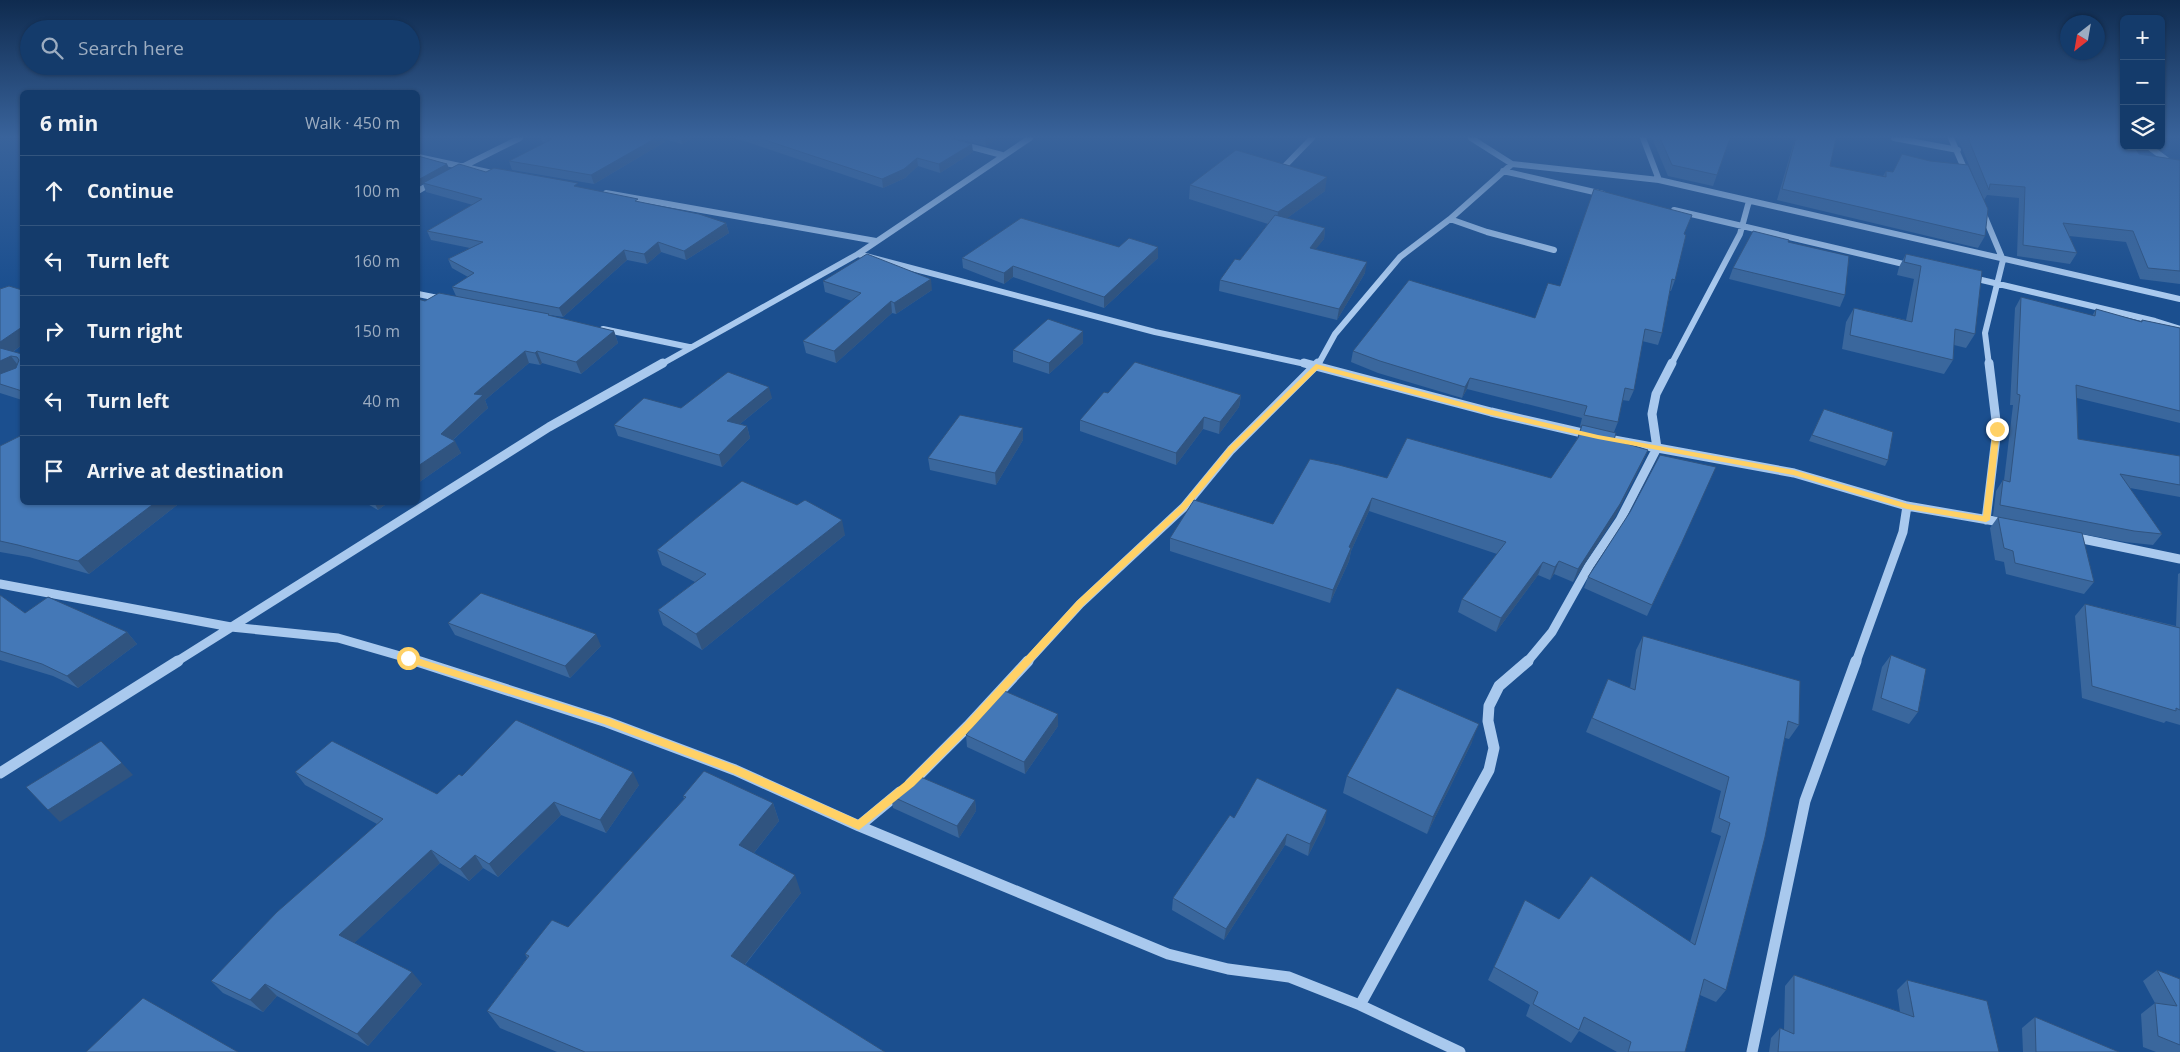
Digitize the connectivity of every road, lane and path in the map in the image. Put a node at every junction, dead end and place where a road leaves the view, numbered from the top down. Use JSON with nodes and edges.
{"nodes":[{"id":1,"x":955,"y":187,"type":"edge"},
{"id":2,"x":1485,"y":187,"type":"edge"},
{"id":3,"x":1572,"y":187,"type":"edge"},
{"id":4,"x":1689,"y":187,"type":"edge"},
{"id":5,"x":595,"y":191,"type":"edge"},
{"id":6,"x":1608,"y":195,"type":"edge"},
{"id":7,"x":1749,"y":201,"type":"junction"},
{"id":8,"x":1980,"y":206,"type":"edge"},
{"id":9,"x":1665,"y":208,"type":"edge"},
{"id":10,"x":1450,"y":219,"type":"junction"},
{"id":11,"x":1742,"y":226,"type":"junction"},
{"id":12,"x":876,"y":241,"type":"junction"},
{"id":13,"x":1554,"y":250,"type":"dead end"},
{"id":14,"x":858,"y":254,"type":"junction"},
{"id":15,"x":2003,"y":260,"type":"junction"},
{"id":16,"x":1916,"y":266,"type":"edge"},
{"id":17,"x":1962,"y":276,"type":"edge"},
{"id":18,"x":1999,"y":283,"type":"junction"},
{"id":19,"x":420,"y":294,"type":"edge"},
{"id":20,"x":2180,"y":299,"type":"edge"},
{"id":21,"x":454,"y":301,"type":"edge"},
{"id":22,"x":596,"y":328,"type":"edge"},
{"id":23,"x":2180,"y":329,"type":"edge"},
{"id":24,"x":689,"y":347,"type":"junction"},
{"id":25,"x":1316,"y":366,"type":"junction"},
{"id":26,"x":1657,"y":448,"type":"junction"},
{"id":27,"x":1907,"y":506,"type":"junction"},
{"id":28,"x":1986,"y":520,"type":"junction"},
{"id":29,"x":2015,"y":525,"type":"edge"},
{"id":30,"x":2063,"y":535,"type":"edge"},
{"id":31,"x":2180,"y":559,"type":"edge"},
{"id":32,"x":0,"y":584,"type":"edge"},
{"id":33,"x":231,"y":627,"type":"junction"},
{"id":34,"x":0,"y":773,"type":"edge"},
{"id":35,"x":859,"y":826,"type":"junction"},
{"id":36,"x":1360,"y":1005,"type":"junction"},
{"id":37,"x":1460,"y":1052,"type":"edge"},
{"id":38,"x":1752,"y":1052,"type":"edge"}],
"edges":[{"from":1,"to":12,"type":"street"},
{"from":2,"to":10,"type":"street"},
{"from":3,"to":6,"type":"street"},
{"from":4,"to":7,"type":"street"},
{"from":5,"to":12,"type":"street"},
{"from":7,"to":11,"type":"street"},
{"from":7,"to":15,"type":"street"},
{"from":8,"to":15,"type":"street"},
{"from":9,"to":11,"type":"street"},
{"from":10,"to":13,"type":"street"},
{"from":10,"to":25,"type":"street"},
{"from":11,"to":16,"type":"street"},
{"from":11,"to":26,"type":"street"},
{"from":12,"to":14,"type":"street"},
{"from":14,"to":24,"type":"street"},
{"from":14,"to":25,"type":"street"},
{"from":15,"to":18,"type":"street"},
{"from":15,"to":20,"type":"street"},
{"from":17,"to":18,"type":"street"},
{"from":18,"to":23,"type":"street"},
{"from":18,"to":28,"type":"street"},
{"from":19,"to":21,"type":"street"},
{"from":22,"to":24,"type":"street"},
{"from":24,"to":33,"type":"street"},
{"from":25,"to":26,"type":"street"},
{"from":25,"to":35,"type":"street"},
{"from":26,"to":27,"type":"street"},
{"from":26,"to":36,"type":"street"},
{"from":27,"to":28,"type":"street"},
{"from":27,"to":38,"type":"street"},
{"from":28,"to":29,"type":"street"},
{"from":30,"to":31,"type":"street"},
{"from":32,"to":33,"type":"street"},
{"from":33,"to":34,"type":"street"},
{"from":33,"to":35,"type":"street"},
{"from":35,"to":36,"type":"street"},
{"from":36,"to":37,"type":"street"}]}
